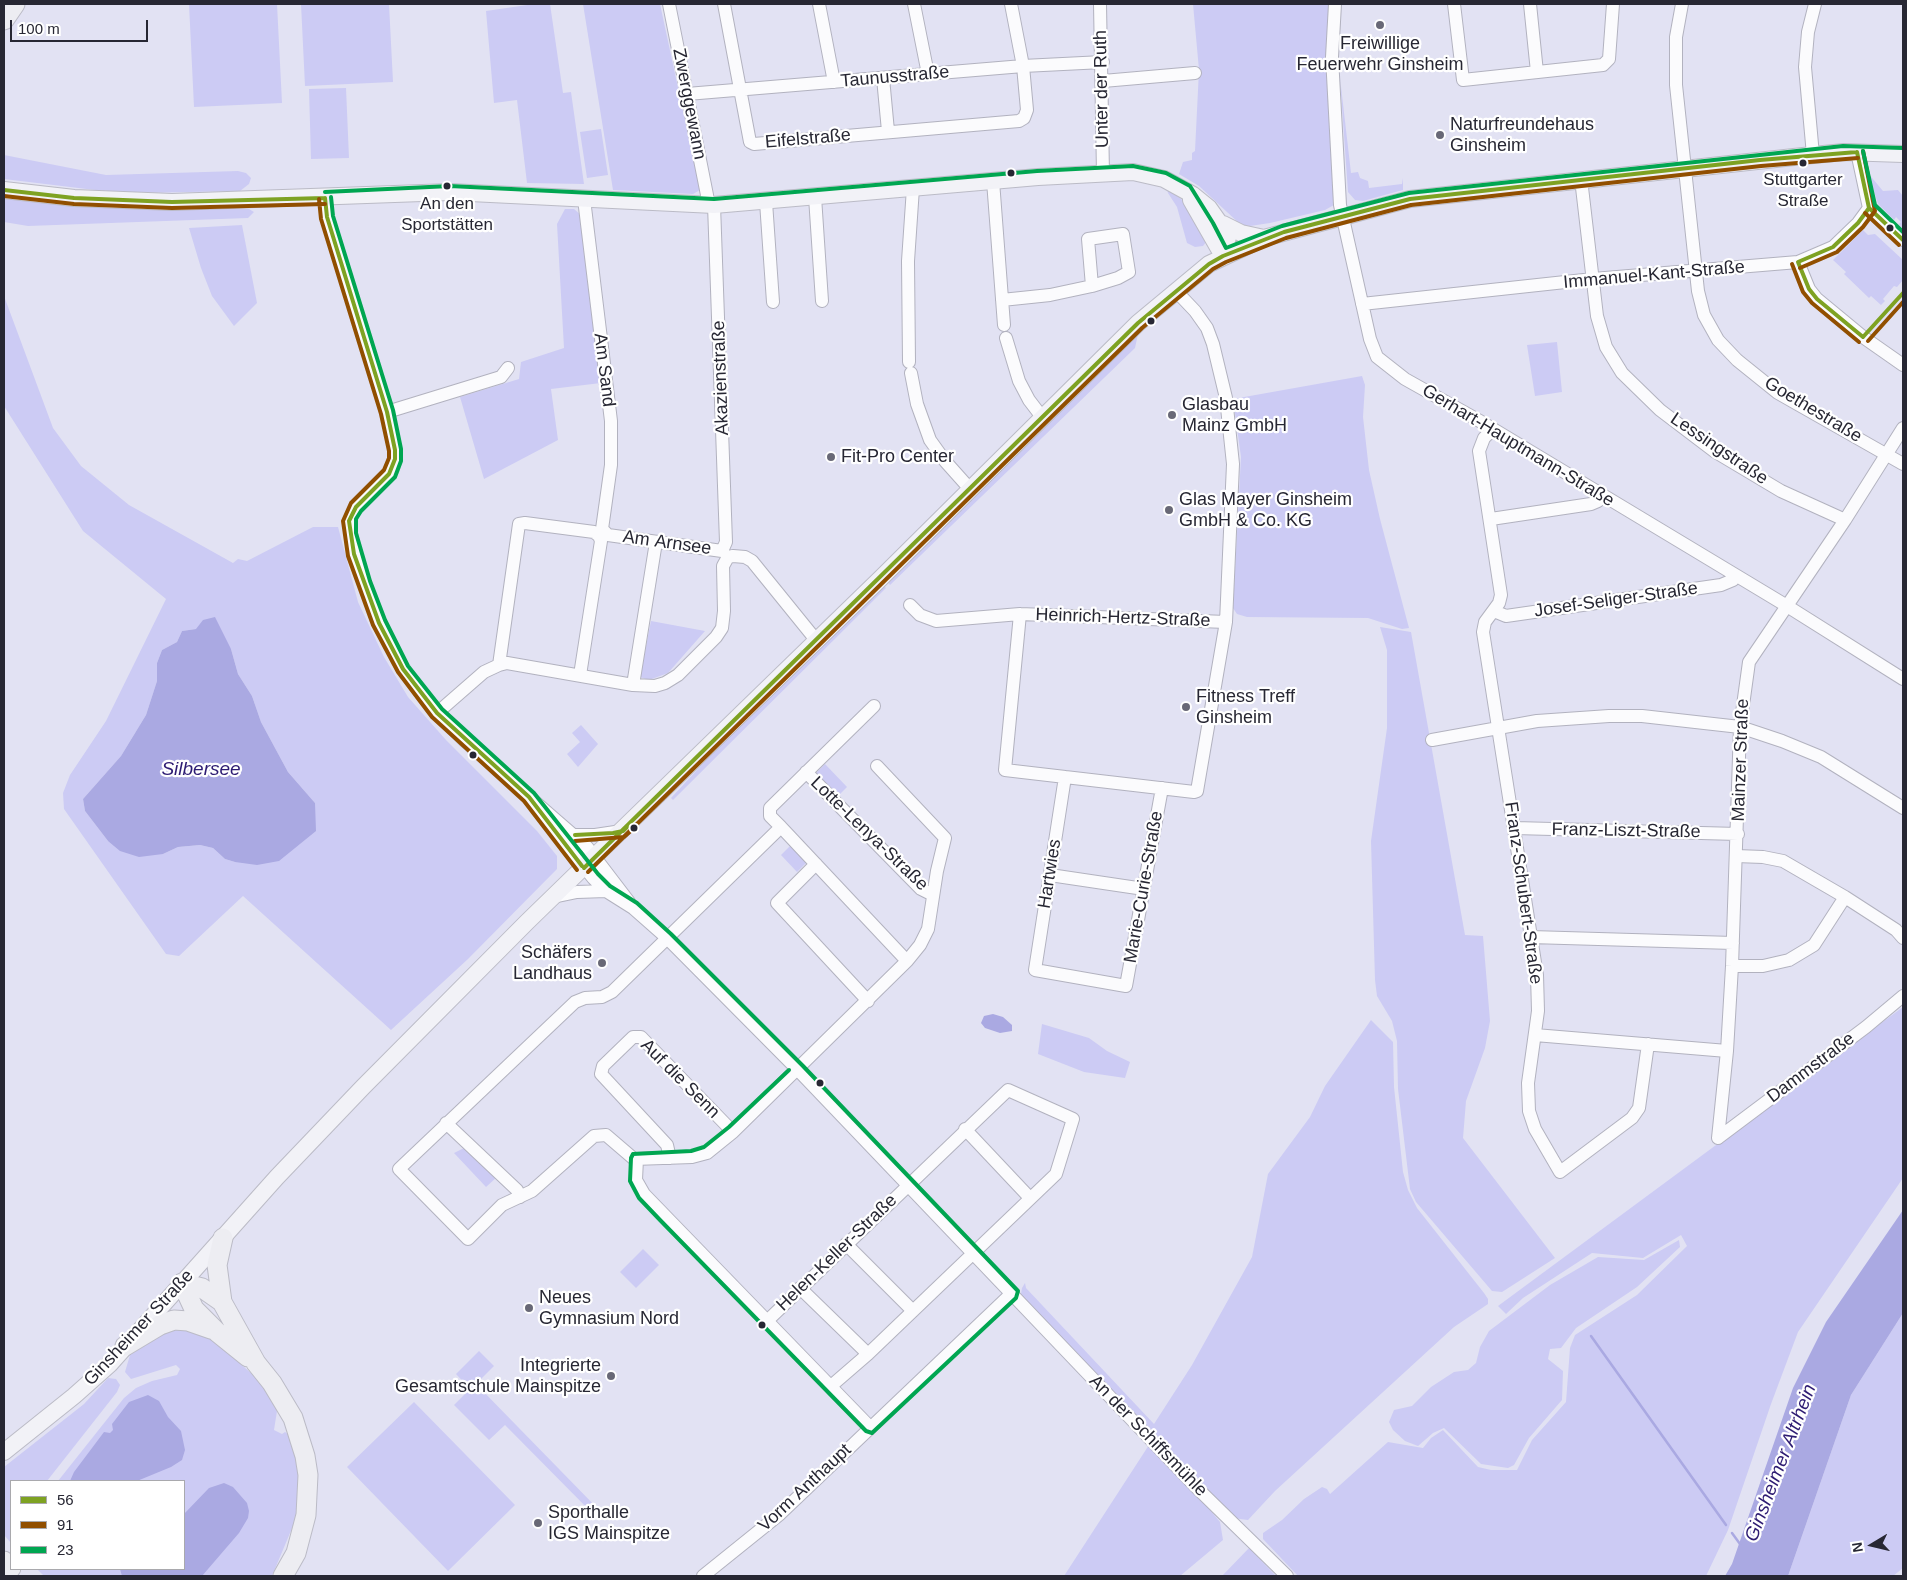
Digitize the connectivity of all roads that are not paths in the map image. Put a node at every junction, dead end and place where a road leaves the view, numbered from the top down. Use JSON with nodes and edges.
{"nodes":[{"id":1,"x":15,"y":4,"type":"edge"},
{"id":2,"x":669,"y":4,"type":"edge"},
{"id":3,"x":724,"y":4,"type":"edge"},
{"id":4,"x":819,"y":4,"type":"edge"},
{"id":5,"x":914,"y":4,"type":"edge"},
{"id":6,"x":1011,"y":4,"type":"edge"},
{"id":7,"x":1100,"y":4,"type":"edge"},
{"id":8,"x":1335,"y":4,"type":"edge"},
{"id":9,"x":1454,"y":4,"type":"edge"},
{"id":10,"x":1530,"y":4,"type":"edge"},
{"id":11,"x":1613,"y":4,"type":"edge"},
{"id":12,"x":1682,"y":4,"type":"edge"},
{"id":13,"x":1815,"y":4,"type":"edge"},
{"id":14,"x":4,"y":20,"type":"edge"},
{"id":15,"x":1103,"y":62,"type":"junction"},
{"id":16,"x":1023,"y":66,"type":"junction"},
{"id":17,"x":1537,"y":72,"type":"junction"},
{"id":18,"x":1195,"y":73,"type":"dead end"},
{"id":19,"x":928,"y":74,"type":"junction"},
{"id":20,"x":884,"y":78,"type":"junction"},
{"id":21,"x":1103,"y":81,"type":"junction"},
{"id":22,"x":834,"y":82,"type":"junction"},
{"id":23,"x":741,"y":90,"type":"junction"},
{"id":24,"x":687,"y":94,"type":"junction"},
{"id":25,"x":888,"y":131,"type":"junction"},
{"id":26,"x":1857,"y":152,"type":"junction"},
{"id":27,"x":1903,"y":154,"type":"edge"},
{"id":28,"x":1813,"y":155,"type":"junction"},
{"id":29,"x":1684,"y":169,"type":"junction"},
{"id":30,"x":1104,"y":174,"type":"junction"},
{"id":31,"x":1581,"y":178,"type":"junction"},
{"id":32,"x":993,"y":181,"type":"junction"},
{"id":33,"x":913,"y":188,"type":"junction"},
{"id":34,"x":4,"y":190,"type":"edge"},
{"id":35,"x":1186,"y":191,"type":"junction"},
{"id":36,"x":815,"y":197,"type":"junction"},
{"id":37,"x":325,"y":198,"type":"junction"},
{"id":38,"x":584,"y":199,"type":"junction"},
{"id":39,"x":766,"y":202,"type":"junction"},
{"id":40,"x":712,"y":205,"type":"junction"},
{"id":41,"x":1869,"y":208,"type":"junction"},
{"id":42,"x":1342,"y":216,"type":"junction"},
{"id":43,"x":1223,"y":224,"type":"junction"},
{"id":44,"x":1264,"y":238,"type":"junction"},
{"id":45,"x":1903,"y":240,"type":"edge"},
{"id":46,"x":1223,"y":256,"type":"junction"},
{"id":47,"x":1798,"y":262,"type":"junction"},
{"id":48,"x":1695,"y":272,"type":"junction"},
{"id":49,"x":1593,"y":279,"type":"junction"},
{"id":50,"x":1092,"y":286,"type":"junction"},
{"id":51,"x":1176,"y":291,"type":"junction"},
{"id":52,"x":1002,"y":300,"type":"junction"},
{"id":53,"x":822,"y":301,"type":"dead end"},
{"id":54,"x":773,"y":302,"type":"dead end"},
{"id":55,"x":1362,"y":304,"type":"junction"},
{"id":56,"x":1903,"y":365,"type":"edge"},
{"id":57,"x":508,"y":368,"type":"dead end"},
{"id":58,"x":386,"y":412,"type":"junction"},
{"id":59,"x":1042,"y":417,"type":"junction"},
{"id":60,"x":1903,"y":428,"type":"edge"},
{"id":61,"x":1492,"y":430,"type":"junction"},
{"id":62,"x":1886,"y":454,"type":"junction"},
{"id":63,"x":1903,"y":464,"type":"edge"},
{"id":64,"x":970,"y":489,"type":"junction"},
{"id":65,"x":1601,"y":496,"type":"junction"},
{"id":66,"x":1491,"y":519,"type":"junction"},
{"id":67,"x":1845,"y":520,"type":"junction"},
{"id":68,"x":605,"y":535,"type":"junction"},
{"id":69,"x":656,"y":542,"type":"junction"},
{"id":70,"x":725,"y":554,"type":"junction"},
{"id":71,"x":1736,"y":576,"type":"junction"},
{"id":72,"x":910,"y":605,"type":"dead end"},
{"id":73,"x":1787,"y":606,"type":"junction"},
{"id":74,"x":1494,"y":611,"type":"junction"},
{"id":75,"x":1020,"y":614,"type":"junction"},
{"id":76,"x":1226,"y":622,"type":"junction"},
{"id":77,"x":816,"y":640,"type":"junction"},
{"id":78,"x":499,"y":665,"type":"junction"},
{"id":79,"x":580,"y":675,"type":"junction"},
{"id":80,"x":1903,"y":679,"type":"edge"},
{"id":81,"x":633,"y":685,"type":"junction"},
{"id":82,"x":874,"y":706,"type":"dead end"},
{"id":83,"x":437,"y":713,"type":"junction"},
{"id":84,"x":1740,"y":727,"type":"junction"},
{"id":85,"x":1499,"y":728,"type":"junction"},
{"id":86,"x":1432,"y":740,"type":"dead end"},
{"id":87,"x":876,"y":766,"type":"dead end"},
{"id":88,"x":806,"y":772,"type":"junction"},
{"id":89,"x":1065,"y":777,"type":"junction"},
{"id":90,"x":1162,"y":788,"type":"junction"},
{"id":91,"x":529,"y":797,"type":"junction"},
{"id":92,"x":1903,"y":808,"type":"edge"},
{"id":93,"x":781,"y":827,"type":"junction"},
{"id":94,"x":1515,"y":828,"type":"junction"},
{"id":95,"x":623,"y":831,"type":"junction"},
{"id":96,"x":1738,"y":834,"type":"junction"},
{"id":97,"x":575,"y":835,"type":"junction"},
{"id":98,"x":1736,"y":856,"type":"junction"},
{"id":99,"x":589,"y":863,"type":"junction"},
{"id":100,"x":816,"y":864,"type":"junction"},
{"id":101,"x":1050,"y":875,"type":"junction"},
{"id":102,"x":1144,"y":890,"type":"junction"},
{"id":103,"x":606,"y":891,"type":"junction"},
{"id":104,"x":933,"y":895,"type":"junction"},
{"id":105,"x":553,"y":897,"type":"junction"},
{"id":106,"x":1845,"y":897,"type":"junction"},
{"id":107,"x":634,"y":908,"type":"junction"},
{"id":108,"x":1531,"y":937,"type":"junction"},
{"id":109,"x":667,"y":938,"type":"junction"},
{"id":110,"x":1903,"y":938,"type":"edge"},
{"id":111,"x":1733,"y":943,"type":"junction"},
{"id":112,"x":907,"y":961,"type":"junction"},
{"id":113,"x":1732,"y":966,"type":"junction"},
{"id":114,"x":1126,"y":986,"type":"joint"},
{"id":115,"x":1903,"y":996,"type":"edge"},
{"id":116,"x":868,"y":1001,"type":"junction"},
{"id":117,"x":1535,"y":1035,"type":"junction"},
{"id":118,"x":1648,"y":1044,"type":"junction"},
{"id":119,"x":1727,"y":1051,"type":"junction"},
{"id":120,"x":798,"y":1070,"type":"junction"},
{"id":121,"x":446,"y":1123,"type":"junction"},
{"id":122,"x":965,"y":1129,"type":"junction"},
{"id":123,"x":733,"y":1132,"type":"junction"},
{"id":124,"x":1718,"y":1138,"type":"joint"},
{"id":125,"x":670,"y":1158,"type":"junction"},
{"id":126,"x":637,"y":1159,"type":"junction"},
{"id":127,"x":908,"y":1184,"type":"junction"},
{"id":128,"x":520,"y":1197,"type":"junction"},
{"id":129,"x":1030,"y":1198,"type":"junction"},
{"id":130,"x":223,"y":1238,"type":"junction"},
{"id":131,"x":846,"y":1244,"type":"junction"},
{"id":132,"x":973,"y":1252,"type":"junction"},
{"id":133,"x":182,"y":1283,"type":"junction"},
{"id":134,"x":800,"y":1288,"type":"junction"},
{"id":135,"x":1012,"y":1293,"type":"junction"},
{"id":136,"x":222,"y":1302,"type":"junction"},
{"id":137,"x":913,"y":1310,"type":"junction"},
{"id":138,"x":767,"y":1321,"type":"junction"},
{"id":139,"x":217,"y":1332,"type":"junction"},
{"id":140,"x":125,"y":1346,"type":"junction"},
{"id":141,"x":868,"y":1354,"type":"junction"},
{"id":142,"x":256,"y":1363,"type":"junction"},
{"id":143,"x":831,"y":1386,"type":"junction"},
{"id":144,"x":870,"y":1428,"type":"junction"},
{"id":145,"x":4,"y":1452,"type":"edge"},
{"id":146,"x":284,"y":1576,"type":"edge"},
{"id":147,"x":703,"y":1576,"type":"edge"},
{"id":148,"x":1287,"y":1576,"type":"edge"}],
"edges":[{"from":1,"to":14,"type":"highway"},
{"from":2,"to":24,"type":"street","name":"Zwerggewann"},
{"from":3,"to":23,"type":"street"},
{"from":4,"to":22,"type":"street"},
{"from":5,"to":19,"type":"street"},
{"from":6,"to":16,"type":"street","name":"Eifelstraße"},
{"from":7,"to":15,"type":"street","name":"Unter der Ruth"},
{"from":8,"to":42,"type":"street","name":"Gerhart-Hauptmann-Straße"},
{"from":9,"to":17,"type":"street"},
{"from":10,"to":17,"type":"street"},
{"from":11,"to":17,"type":"street"},
{"from":12,"to":29,"type":"street","name":"Goethestraße"},
{"from":13,"to":28,"type":"street"},
{"from":15,"to":16,"type":"street","name":"Taunusstraße"},
{"from":15,"to":21,"type":"street","name":"Unter der Ruth"},
{"from":16,"to":19,"type":"street","name":"Taunusstraße"},
{"from":16,"to":25,"type":"street","name":"Eifelstraße"},
{"from":18,"to":21,"type":"street"},
{"from":19,"to":20,"type":"street","name":"Taunusstraße"},
{"from":20,"to":22,"type":"street","name":"Taunusstraße"},
{"from":20,"to":25,"type":"street"},
{"from":21,"to":30,"type":"street","name":"Unter der Ruth"},
{"from":22,"to":23,"type":"street","name":"Taunusstraße"},
{"from":23,"to":24,"type":"street","name":"Taunusstraße"},
{"from":23,"to":25,"type":"street","name":"Eifelstraße"},
{"from":24,"to":40,"type":"street","name":"Zwerggewann"},
{"from":26,"to":27,"type":"main road"},
{"from":26,"to":28,"type":"main road"},
{"from":26,"to":41,"type":"street"},
{"from":28,"to":29,"type":"main road"},
{"from":29,"to":31,"type":"main road"},
{"from":29,"to":48,"type":"street","name":"Goethestraße"},
{"from":30,"to":32,"type":"main road"},
{"from":30,"to":35,"type":"main road"},
{"from":31,"to":42,"type":"main road"},
{"from":31,"to":49,"type":"street","name":"Lessingstraße"},
{"from":32,"to":33,"type":"main road"},
{"from":32,"to":52,"type":"street"},
{"from":33,"to":36,"type":"main road"},
{"from":33,"to":64,"type":"street"},
{"from":34,"to":37,"type":"main road"},
{"from":35,"to":43,"type":"main road"},
{"from":35,"to":46,"type":"main road"},
{"from":36,"to":39,"type":"main road"},
{"from":36,"to":53,"type":"street"},
{"from":37,"to":38,"type":"main road"},
{"from":37,"to":58,"type":"street"},
{"from":38,"to":40,"type":"main road"},
{"from":38,"to":68,"type":"street","name":"Am Sand"},
{"from":39,"to":40,"type":"main road"},
{"from":39,"to":54,"type":"street"},
{"from":40,"to":70,"type":"street","name":"Akazienstraße"},
{"from":41,"to":45,"type":"street"},
{"from":41,"to":47,"type":"street","name":"Immanuel-Kant-Straße"},
{"from":42,"to":44,"type":"main road"},
{"from":42,"to":55,"type":"street","name":"Gerhart-Hauptmann-Straße"},
{"from":43,"to":44,"type":"main road"},
{"from":43,"to":46,"type":"main road"},
{"from":44,"to":46,"type":"main road"},
{"from":46,"to":51,"type":"main road"},
{"from":47,"to":48,"type":"street","name":"Immanuel-Kant-Straße"},
{"from":47,"to":56,"type":"street"},
{"from":48,"to":49,"type":"street","name":"Immanuel-Kant-Straße"},
{"from":48,"to":62,"type":"street","name":"Goethestraße"},
{"from":49,"to":55,"type":"street","name":"Immanuel-Kant-Straße"},
{"from":49,"to":67,"type":"street","name":"Lessingstraße"},
{"from":50,"to":50,"type":"street"},
{"from":50,"to":52,"type":"street"},
{"from":51,"to":59,"type":"main road"},
{"from":51,"to":76,"type":"street"},
{"from":52,"to":59,"type":"street"},
{"from":55,"to":61,"type":"street","name":"Gerhart-Hauptmann-Straße"},
{"from":57,"to":58,"type":"street"},
{"from":58,"to":83,"type":"street"},
{"from":59,"to":64,"type":"main road"},
{"from":60,"to":62,"type":"street","name":"Mainzer Straße"},
{"from":61,"to":65,"type":"street","name":"Gerhart-Hauptmann-Straße"},
{"from":61,"to":66,"type":"street","name":"Franz-Schubert-Straße"},
{"from":62,"to":63,"type":"street","name":"Goethestraße"},
{"from":62,"to":67,"type":"street","name":"Mainzer Straße"},
{"from":64,"to":77,"type":"main road"},
{"from":65,"to":66,"type":"street"},
{"from":65,"to":71,"type":"street","name":"Gerhart-Hauptmann-Straße"},
{"from":66,"to":74,"type":"street","name":"Franz-Schubert-Straße"},
{"from":67,"to":73,"type":"street","name":"Mainzer Straße"},
{"from":68,"to":69,"type":"street","name":"Am Arnsee"},
{"from":68,"to":78,"type":"street","name":"Am Arnsee"},
{"from":68,"to":79,"type":"street"},
{"from":69,"to":70,"type":"street","name":"Am Arnsee"},
{"from":69,"to":81,"type":"street"},
{"from":70,"to":77,"type":"street"},
{"from":70,"to":81,"type":"street","name":"Akazienstraße"},
{"from":71,"to":73,"type":"street","name":"Gerhart-Hauptmann-Straße"},
{"from":71,"to":74,"type":"street","name":"Josef-Seliger-Straße"},
{"from":72,"to":75,"type":"street","name":"Heinrich-Hertz-Straße"},
{"from":73,"to":80,"type":"street","name":"Gerhart-Hauptmann-Straße"},
{"from":73,"to":84,"type":"street","name":"Mainzer Straße"},
{"from":74,"to":85,"type":"street","name":"Franz-Schubert-Straße"},
{"from":75,"to":76,"type":"street","name":"Heinrich-Hertz-Straße"},
{"from":75,"to":89,"type":"street","name":"Heinrich-Hertz-Straße"},
{"from":76,"to":90,"type":"street"},
{"from":77,"to":95,"type":"main road"},
{"from":78,"to":79,"type":"street","name":"Akazienstraße"},
{"from":78,"to":83,"type":"street"},
{"from":79,"to":81,"type":"street","name":"Akazienstraße"},
{"from":82,"to":88,"type":"street"},
{"from":83,"to":91,"type":"street"},
{"from":84,"to":85,"type":"street"},
{"from":84,"to":92,"type":"street"},
{"from":84,"to":96,"type":"street","name":"Mainzer Straße"},
{"from":85,"to":86,"type":"street"},
{"from":85,"to":94,"type":"street","name":"Franz-Schubert-Straße"},
{"from":87,"to":104,"type":"street"},
{"from":88,"to":93,"type":"street"},
{"from":88,"to":104,"type":"street","name":"Lotte-Lenya-Straße"},
{"from":89,"to":90,"type":"street"},
{"from":89,"to":101,"type":"street","name":"Hartwies"},
{"from":90,"to":102,"type":"street","name":"Marie-Curie-Straße"},
{"from":91,"to":97,"type":"street"},
{"from":91,"to":99,"type":"street"},
{"from":93,"to":100,"type":"street"},
{"from":93,"to":109,"type":"street"},
{"from":94,"to":96,"type":"street","name":"Franz-Liszt-Straße"},
{"from":94,"to":108,"type":"street","name":"Franz-Schubert-Straße"},
{"from":95,"to":97,"type":"street"},
{"from":95,"to":99,"type":"main road"},
{"from":96,"to":98,"type":"street","name":"Mainzer Straße"},
{"from":97,"to":99,"type":"street"},
{"from":98,"to":106,"type":"street"},
{"from":98,"to":111,"type":"street","name":"Mainzer Straße"},
{"from":99,"to":103,"type":"street"},
{"from":99,"to":105,"type":"main road","name":"Ginsheimer Straße"},
{"from":99,"to":107,"type":"street"},
{"from":100,"to":112,"type":"street"},
{"from":100,"to":116,"type":"street"},
{"from":101,"to":102,"type":"street"},
{"from":101,"to":114,"type":"street","name":"Hartwies"},
{"from":102,"to":114,"type":"street","name":"Marie-Curie-Straße"},
{"from":103,"to":105,"type":"street"},
{"from":103,"to":107,"type":"street"},
{"from":104,"to":112,"type":"street"},
{"from":105,"to":130,"type":"main road","name":"Ginsheimer Straße"},
{"from":106,"to":110,"type":"street"},
{"from":106,"to":113,"type":"street"},
{"from":107,"to":109,"type":"street","name":"An der Schiffsmühle"},
{"from":108,"to":111,"type":"street"},
{"from":108,"to":117,"type":"street","name":"Franz-Schubert-Straße"},
{"from":109,"to":120,"type":"street","name":"An der Schiffsmühle"},
{"from":109,"to":121,"type":"street"},
{"from":111,"to":113,"type":"street","name":"Mainzer Straße"},
{"from":112,"to":116,"type":"street"},
{"from":113,"to":119,"type":"street","name":"Mainzer Straße"},
{"from":115,"to":124,"type":"street","name":"Dammstraße"},
{"from":116,"to":120,"type":"street"},
{"from":117,"to":118,"type":"street"},
{"from":117,"to":118,"type":"street","name":"Franz-Schubert-Straße"},
{"from":118,"to":119,"type":"street"},
{"from":119,"to":124,"type":"street","name":"Mainzer Straße"},
{"from":120,"to":123,"type":"street"},
{"from":120,"to":127,"type":"street","name":"An der Schiffsmühle"},
{"from":121,"to":128,"type":"street"},
{"from":121,"to":128,"type":"street"},
{"from":122,"to":127,"type":"street","name":"Helen-Keller-Straße"},
{"from":122,"to":129,"type":"street"},
{"from":122,"to":129,"type":"street","name":"Helen-Keller-Straße"},
{"from":123,"to":125,"type":"street"},
{"from":123,"to":125,"type":"street","name":"Auf die Senn"},
{"from":125,"to":126,"type":"street"},
{"from":126,"to":128,"type":"street"},
{"from":126,"to":138,"type":"street"},
{"from":127,"to":131,"type":"street","name":"Helen-Keller-Straße"},
{"from":127,"to":132,"type":"street","name":"An der Schiffsmühle"},
{"from":129,"to":132,"type":"street"},
{"from":130,"to":133,"type":"main road","name":"Ginsheimer Straße"},
{"from":130,"to":136,"type":"highway"},
{"from":131,"to":134,"type":"street","name":"Helen-Keller-Straße"},
{"from":131,"to":137,"type":"street"},
{"from":132,"to":135,"type":"street","name":"An der Schiffsmühle"},
{"from":132,"to":137,"type":"street"},
{"from":133,"to":136,"type":"highway"},
{"from":133,"to":139,"type":"highway"},
{"from":133,"to":140,"type":"main road","name":"Ginsheimer Straße"},
{"from":134,"to":138,"type":"street","name":"Helen-Keller-Straße"},
{"from":134,"to":141,"type":"street"},
{"from":135,"to":144,"type":"street","name":"Vorm Anthaupt"},
{"from":135,"to":148,"type":"street","name":"An der Schiffsmühle"},
{"from":136,"to":142,"type":"highway"},
{"from":137,"to":141,"type":"street"},
{"from":138,"to":143,"type":"street"},
{"from":139,"to":140,"type":"highway"},
{"from":139,"to":142,"type":"highway"},
{"from":140,"to":145,"type":"main road","name":"Ginsheimer Straße"},
{"from":141,"to":143,"type":"street"},
{"from":142,"to":146,"type":"highway"},
{"from":143,"to":144,"type":"street"},
{"from":144,"to":147,"type":"street","name":"Vorm Anthaupt"}]}
